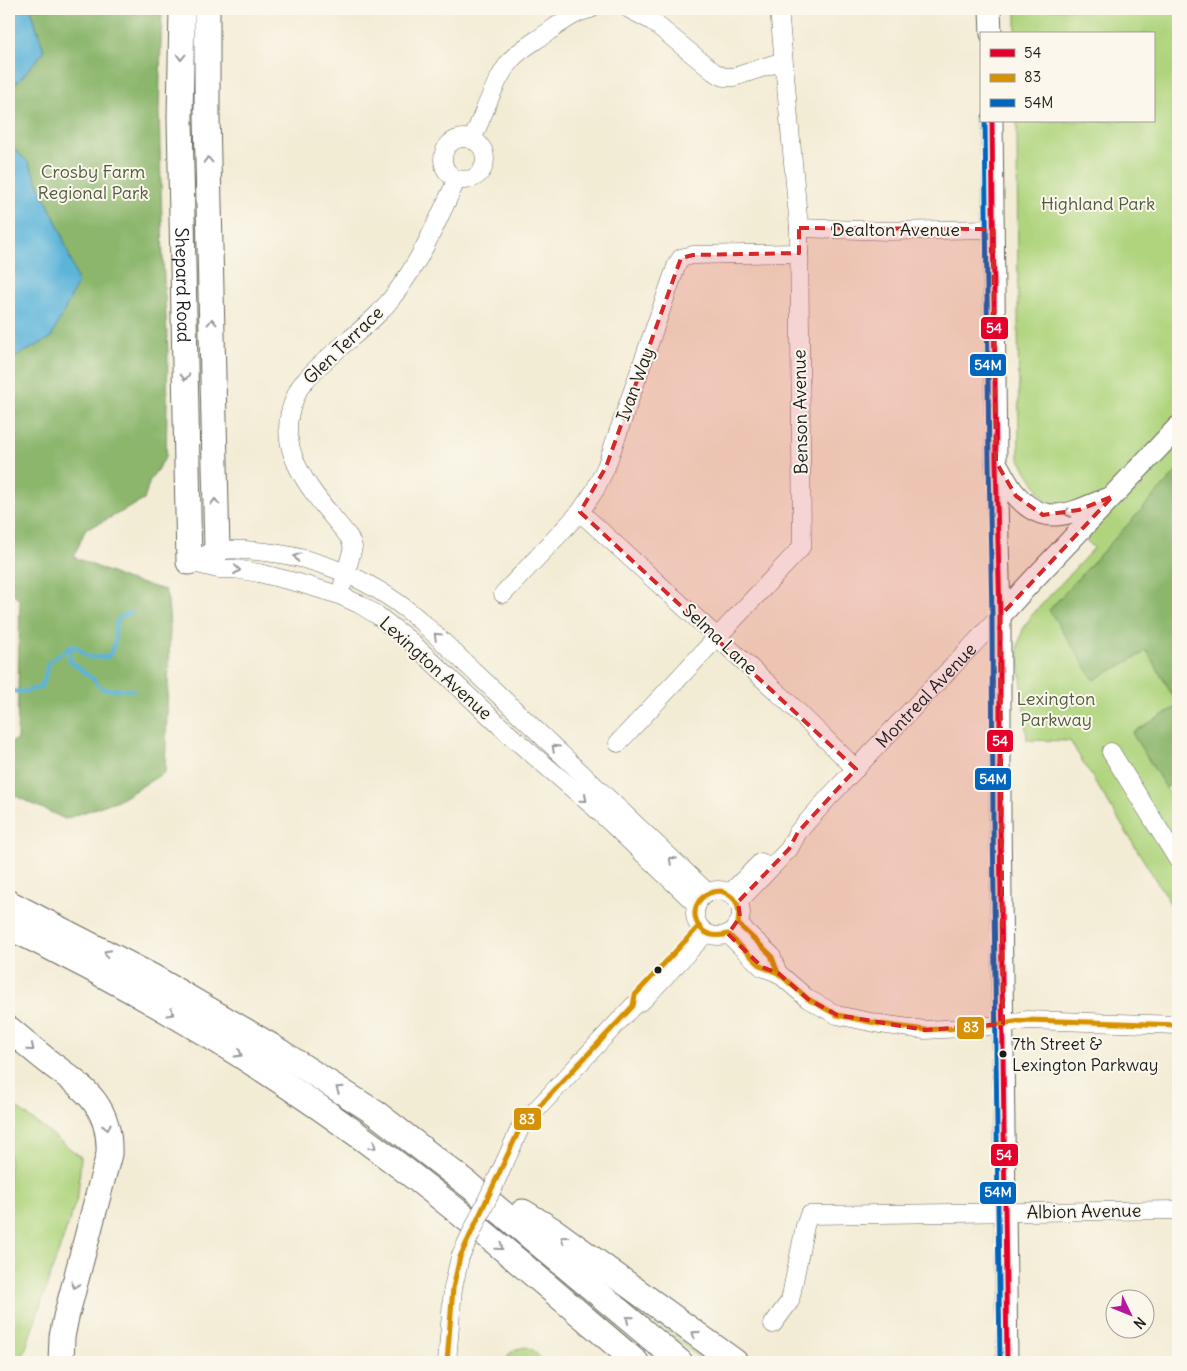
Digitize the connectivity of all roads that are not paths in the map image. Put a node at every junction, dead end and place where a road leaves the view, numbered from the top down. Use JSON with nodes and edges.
{"nodes":[{"id":1,"x":182,"y":9,"type":"edge"},
{"id":2,"x":207,"y":9,"type":"edge"},
{"id":3,"x":591,"y":9,"type":"edge"},
{"id":4,"x":630,"y":9,"type":"edge"},
{"id":5,"x":779,"y":9,"type":"edge"},
{"id":6,"x":990,"y":9,"type":"edge"},
{"id":7,"x":990,"y":32,"type":"edge"},
{"id":8,"x":783,"y":61,"type":"junction"},
{"id":9,"x":992,"y":122,"type":"edge"},
{"id":10,"x":472,"y":140,"type":"junction"},
{"id":11,"x":457,"y":179,"type":"junction"},
{"id":12,"x":799,"y":228,"type":"junction"},
{"id":13,"x":993,"y":229,"type":"junction"},
{"id":14,"x":799,"y":253,"type":"junction"},
{"id":15,"x":1178,"y":427,"type":"edge"},
{"id":16,"x":996,"y":462,"type":"junction"},
{"id":17,"x":1113,"y":496,"type":"junction"},
{"id":18,"x":580,"y":512,"type":"junction"},
{"id":19,"x":217,"y":551,"type":"junction"},
{"id":20,"x":189,"y":562,"type":"junction"},
{"id":21,"x":346,"y":574,"type":"junction"},
{"id":22,"x":503,"y":594,"type":"dead end"},
{"id":23,"x":339,"y":595,"type":"junction"},
{"id":24,"x":1000,"y":616,"type":"junction"},
{"id":25,"x":718,"y":638,"type":"junction"},
{"id":26,"x":618,"y":743,"type":"dead end"},
{"id":27,"x":1110,"y":752,"type":"dead end"},
{"id":28,"x":856,"y":768,"type":"junction"},
{"id":29,"x":1178,"y":860,"type":"edge"},
{"id":30,"x":733,"y":898,"type":"junction"},
{"id":31,"x":702,"y":899,"type":"junction"},
{"id":32,"x":9,"y":903,"type":"edge"},
{"id":33,"x":9,"y":927,"type":"edge"},
{"id":34,"x":733,"y":929,"type":"junction"},
{"id":35,"x":703,"y":930,"type":"junction"},
{"id":36,"x":148,"y":987,"type":"junction"},
{"id":37,"x":200,"y":1017,"type":"junction"},
{"id":38,"x":1003,"y":1024,"type":"junction"},
{"id":39,"x":1178,"y":1025,"type":"edge"},
{"id":40,"x":9,"y":1029,"type":"edge"},
{"id":41,"x":407,"y":1137,"type":"junction"},
{"id":42,"x":1178,"y":1210,"type":"edge"},
{"id":43,"x":1005,"y":1212,"type":"junction"},
{"id":44,"x":562,"y":1300,"type":"junction"},
{"id":45,"x":773,"y":1324,"type":"dead end"},
{"id":46,"x":61,"y":1362,"type":"edge"},
{"id":47,"x":447,"y":1362,"type":"edge"},
{"id":48,"x":615,"y":1362,"type":"edge"},
{"id":49,"x":636,"y":1362,"type":"edge"},
{"id":50,"x":680,"y":1362,"type":"edge"},
{"id":51,"x":735,"y":1362,"type":"edge"},
{"id":52,"x":1007,"y":1362,"type":"edge"}],
"edges":[{"from":1,"to":20,"type":"highway","name":"Shepard Road","one_way":true},
{"from":19,"to":2,"type":"highway","name":"Shepard Road","one_way":true},
{"from":3,"to":10,"type":"street"},
{"from":4,"to":8,"type":"street"},
{"from":5,"to":8,"type":"street","name":"Benson Avenue"},
{"from":6,"to":7,"type":"main road"},
{"from":8,"to":12,"type":"street","name":"Benson Avenue"},
{"from":9,"to":13,"type":"main road"},
{"from":10,"to":11,"type":"street"},
{"from":10,"to":11,"type":"street"},
{"from":11,"to":21,"type":"street","name":"Glen Terrace"},
{"from":12,"to":13,"type":"street","name":"Dealton Avenue"},
{"from":12,"to":14,"type":"street","name":"Benson Avenue"},
{"from":13,"to":16,"type":"main road"},
{"from":14,"to":18,"type":"street","name":"Ivan Way"},
{"from":14,"to":25,"type":"street","name":"Benson Avenue"},
{"from":15,"to":17,"type":"main road","name":"Montreal Avenue"},
{"from":17,"to":16,"type":"main road","one_way":true},
{"from":16,"to":24,"type":"main road"},
{"from":17,"to":24,"type":"main road","name":"Montreal Avenue"},
{"from":18,"to":22,"type":"street","name":"Ivan Way"},
{"from":18,"to":25,"type":"street","name":"Selma Lane"},
{"from":19,"to":20,"type":"street","name":"Lexington Avenue"},
{"from":21,"to":19,"type":"street","name":"Lexington Avenue","one_way":true},
{"from":20,"to":23,"type":"street","name":"Lexington Avenue","one_way":true},
{"from":21,"to":23,"type":"street","name":"Glen Terrace"},
{"from":31,"to":21,"type":"street","name":"Lexington Avenue","one_way":true},
{"from":23,"to":31,"type":"street","name":"Lexington Avenue","one_way":true},
{"from":24,"to":28,"type":"street","name":"Montreal Avenue"},
{"from":24,"to":38,"type":"main road"},
{"from":25,"to":26,"type":"street","name":"Benson Avenue"},
{"from":25,"to":28,"type":"street","name":"Selma Lane"},
{"from":27,"to":29,"type":"street"},
{"from":28,"to":30,"type":"street","name":"Montreal Avenue"},
{"from":30,"to":31,"type":"street"},
{"from":30,"to":34,"type":"street"},
{"from":31,"to":35,"type":"street"},
{"from":36,"to":32,"type":"highway","one_way":true},
{"from":33,"to":36,"type":"highway"},
{"from":34,"to":35,"type":"street"},
{"from":34,"to":38,"type":"street"},
{"from":35,"to":47,"type":"street","bridge":true},
{"from":36,"to":37,"type":"highway"},
{"from":41,"to":37,"type":"highway","one_way":true},
{"from":37,"to":44,"type":"highway","one_way":true},
{"from":38,"to":39,"type":"street"},
{"from":38,"to":43,"type":"main road"},
{"from":40,"to":46,"type":"highway","one_way":true},
{"from":50,"to":41,"type":"highway","one_way":true},
{"from":51,"to":41,"type":"highway","one_way":true},
{"from":42,"to":43,"type":"street","name":"Albion Avenue"},
{"from":43,"to":45,"type":"street","name":"Albion Avenue"},
{"from":43,"to":52,"type":"main road"},
{"from":44,"to":48,"type":"highway"},
{"from":44,"to":49,"type":"highway"}]}
